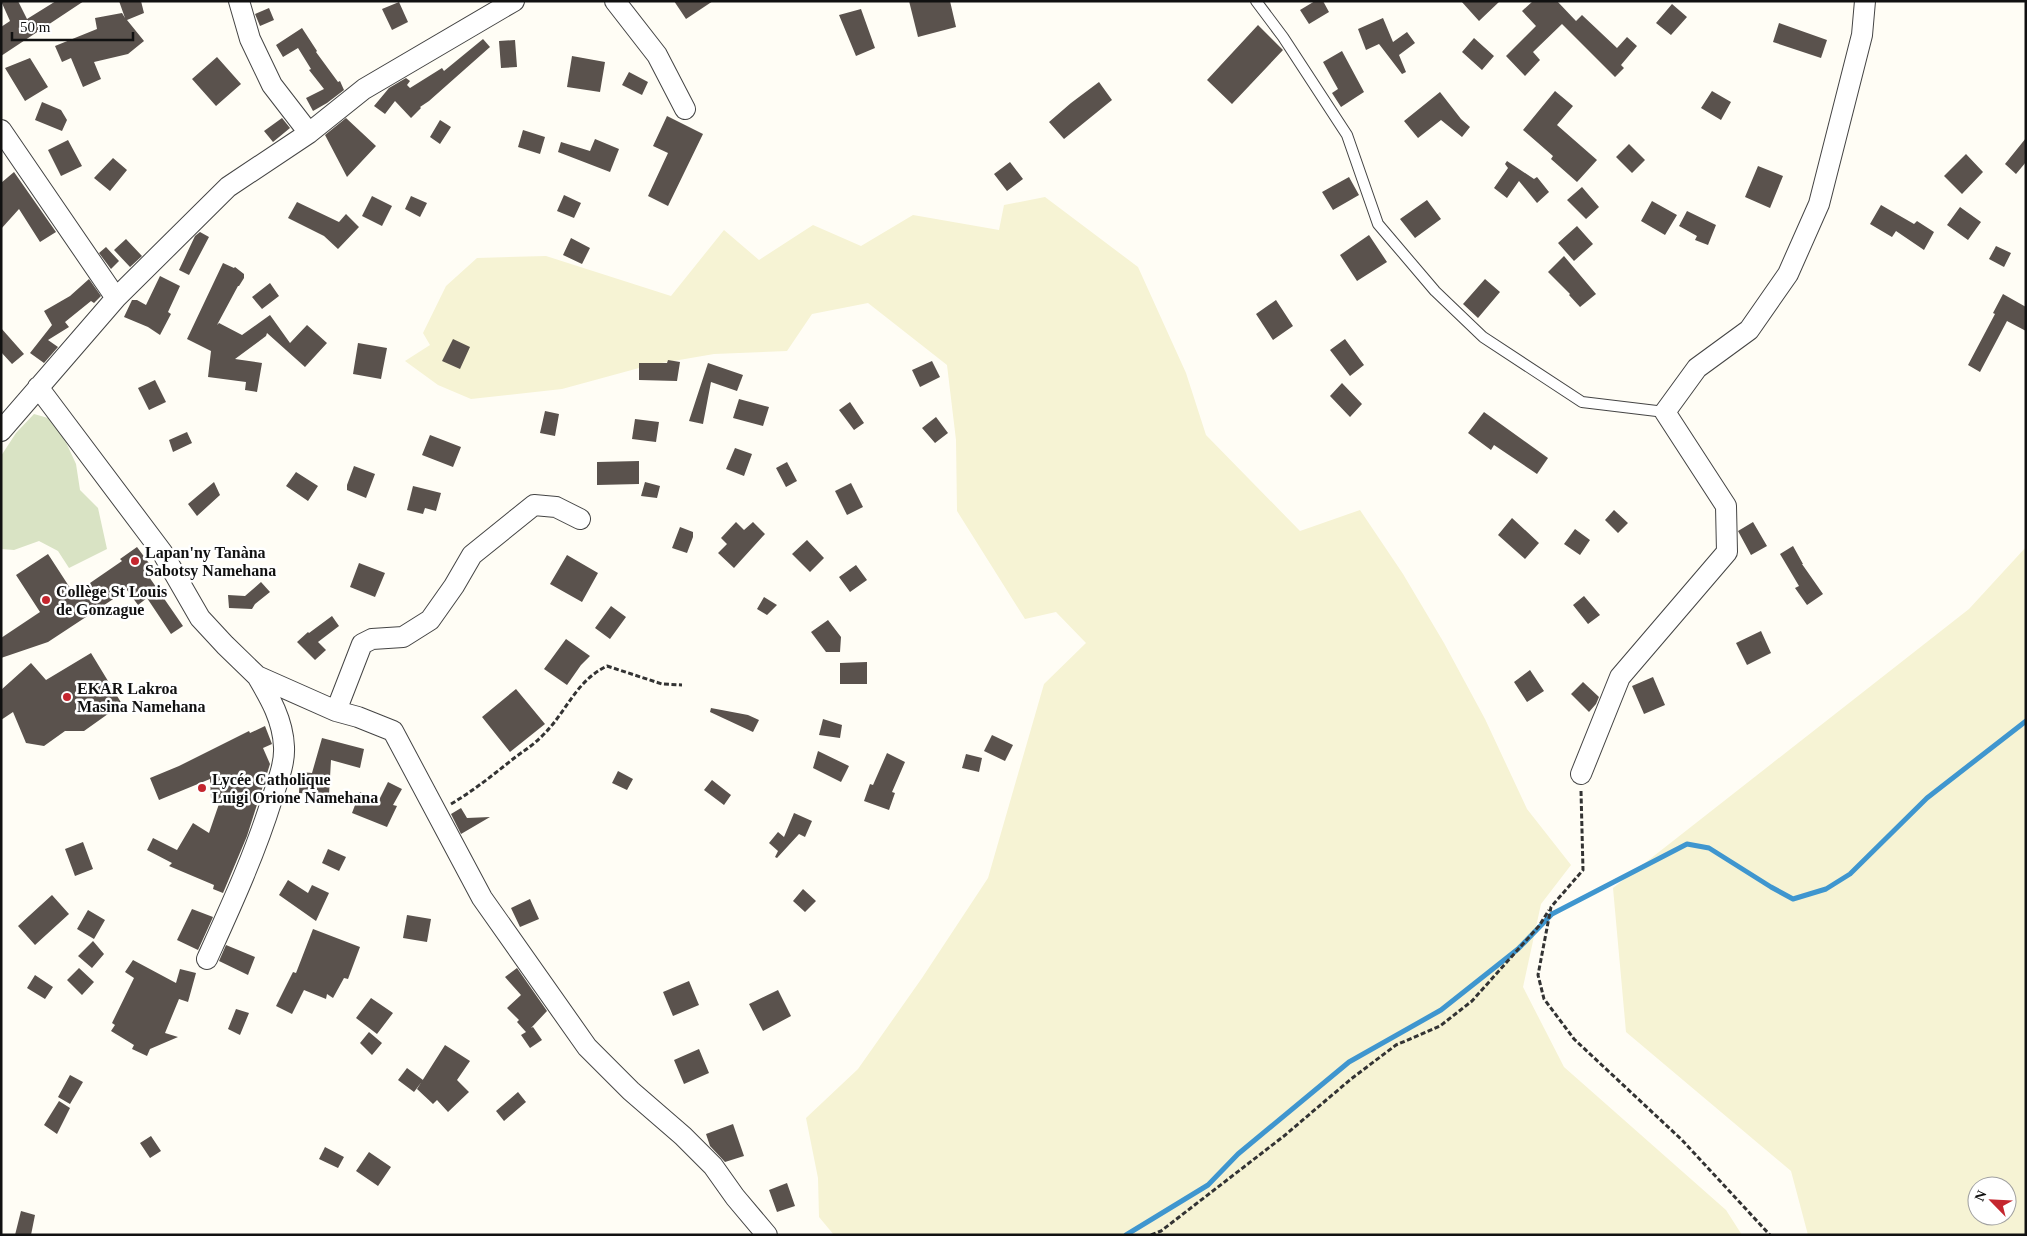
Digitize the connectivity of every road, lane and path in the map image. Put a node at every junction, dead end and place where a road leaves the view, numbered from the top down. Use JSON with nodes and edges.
{"nodes":[{"id":1,"x":240,"y":1,"type":"edge"},
{"id":2,"x":514,"y":1,"type":"edge"},
{"id":3,"x":615,"y":1,"type":"edge"},
{"id":4,"x":1256,"y":1,"type":"edge"},
{"id":5,"x":1865,"y":1,"type":"edge"},
{"id":6,"x":685,"y":109,"type":"dead end"},
{"id":7,"x":1,"y":130,"type":"edge"},
{"id":8,"x":309,"y":132,"type":"junction"},
{"id":9,"x":116,"y":298,"type":"junction"},
{"id":10,"x":38,"y":387,"type":"junction"},
{"id":11,"x":1665,"y":412,"type":"junction"},
{"id":12,"x":1,"y":431,"type":"edge"},
{"id":13,"x":580,"y":519,"type":"dead end"},
{"id":14,"x":257,"y":676,"type":"junction"},
{"id":15,"x":682,"y":685,"type":"dead end"},
{"id":16,"x":336,"y":711,"type":"junction"},
{"id":17,"x":1581,"y":774,"type":"joint"},
{"id":18,"x":435,"y":810,"type":"junction"},
{"id":19,"x":1551,"y":907,"type":"junction"},
{"id":20,"x":207,"y":959,"type":"dead end"},
{"id":21,"x":767,"y":1235,"type":"edge"},
{"id":22,"x":1151,"y":1235,"type":"edge"},
{"id":23,"x":1770,"y":1235,"type":"edge"}],
"edges":[{"from":1,"to":8,"type":"street"},
{"from":2,"to":8,"type":"street"},
{"from":3,"to":6,"type":"street"},
{"from":4,"to":11,"type":"lane"},
{"from":5,"to":11,"type":"street"},
{"from":7,"to":9,"type":"street"},
{"from":8,"to":9,"type":"street"},
{"from":9,"to":10,"type":"street"},
{"from":10,"to":12,"type":"street"},
{"from":10,"to":14,"type":"street"},
{"from":11,"to":17,"type":"street"},
{"from":13,"to":16,"type":"street"},
{"from":14,"to":16,"type":"street"},
{"from":14,"to":20,"type":"street"},
{"from":15,"to":18,"type":"path"},
{"from":16,"to":18,"type":"street"},
{"from":17,"to":19,"type":"path"},
{"from":18,"to":21,"type":"street"},
{"from":19,"to":22,"type":"path"},
{"from":19,"to":23,"type":"path"}]}
